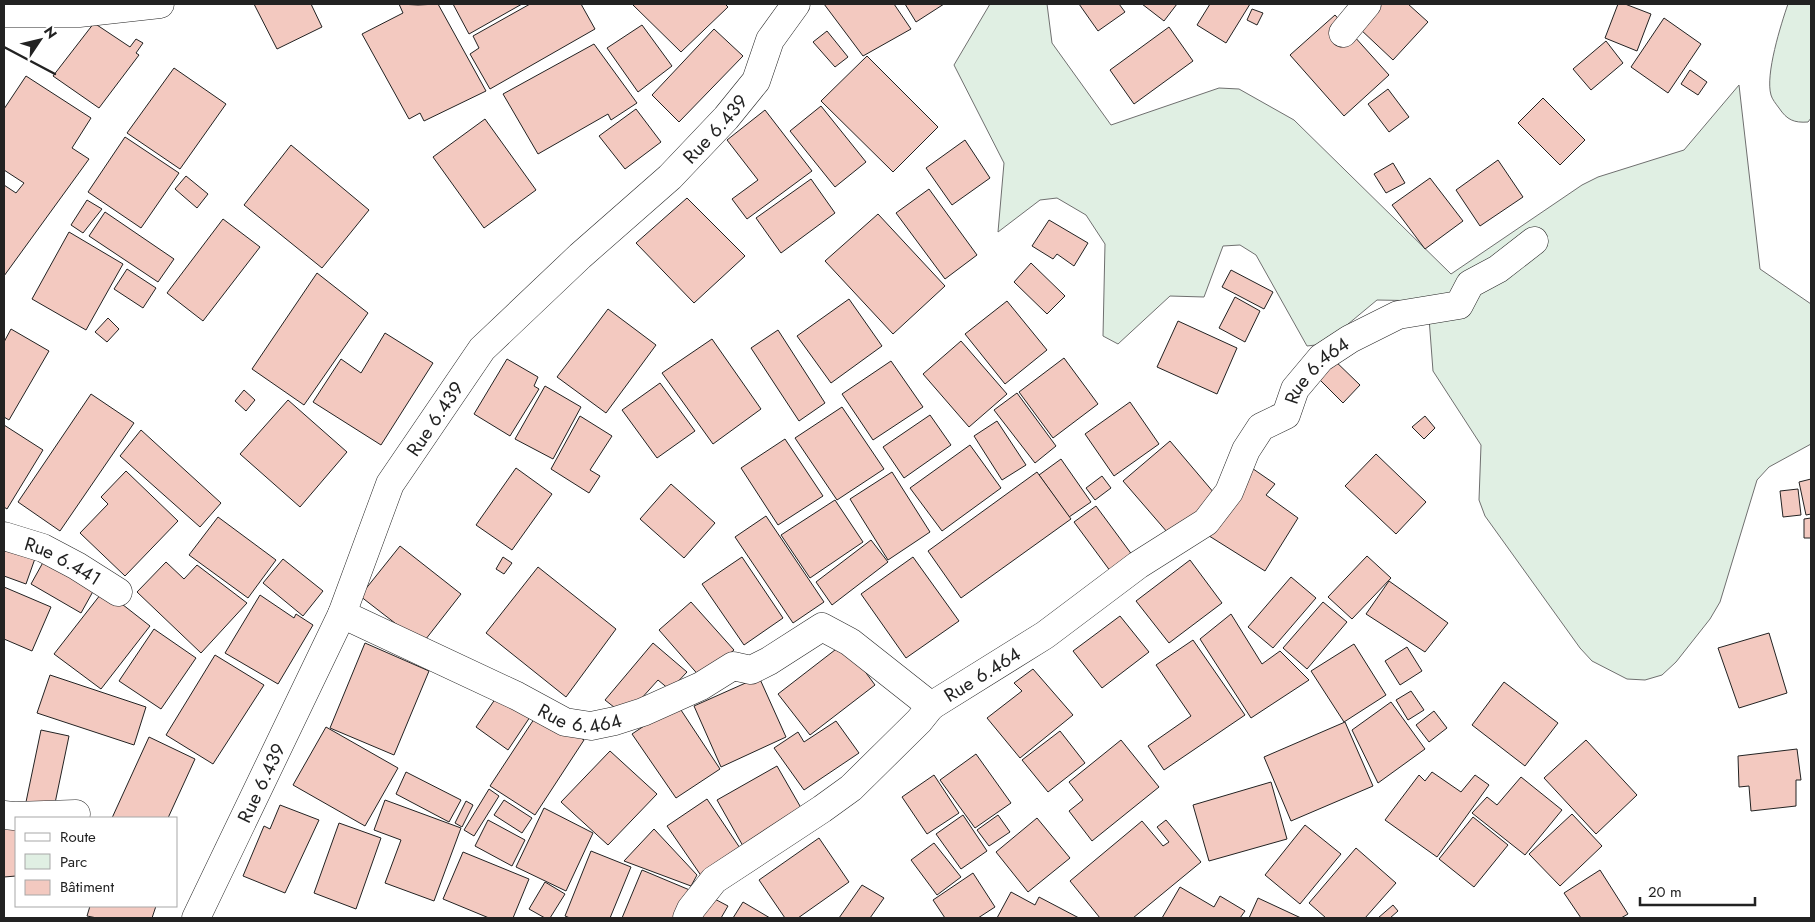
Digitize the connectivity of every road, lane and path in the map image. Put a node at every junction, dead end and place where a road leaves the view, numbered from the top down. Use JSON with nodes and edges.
{"nodes":[{"id":1,"x":160,"y":4,"type":"edge"},
{"id":2,"x":796,"y":4,"type":"edge"},
{"id":3,"x":1367,"y":4,"type":"edge"},
{"id":4,"x":4,"y":13,"type":"edge"},
{"id":5,"x":1343,"y":33,"type":"dead end"},
{"id":6,"x":1534,"y":241,"type":"dead end"},
{"id":7,"x":4,"y":536,"type":"edge"},
{"id":8,"x":118,"y":592,"type":"dead end"},
{"id":9,"x":342,"y":614,"type":"junction"},
{"id":10,"x":931,"y":706,"type":"junction"},
{"id":11,"x":4,"y":814,"type":"edge"},
{"id":12,"x":76,"y":814,"type":"dead end"},
{"id":13,"x":197,"y":918,"type":"edge"},
{"id":14,"x":687,"y":918,"type":"edge"}],
"edges":[{"from":1,"to":4,"type":"street"},
{"from":2,"to":9,"type":"street","name":"Rue 6.439"},
{"from":3,"to":5,"type":"street"},
{"from":6,"to":10,"type":"street","name":"Rue 6.464"},
{"from":7,"to":8,"type":"street","name":"Rue 6.441"},
{"from":9,"to":10,"type":"street","name":"Rue 6.464"},
{"from":9,"to":13,"type":"street","name":"Rue 6.439"},
{"from":10,"to":14,"type":"street"},
{"from":11,"to":12,"type":"street"}]}
